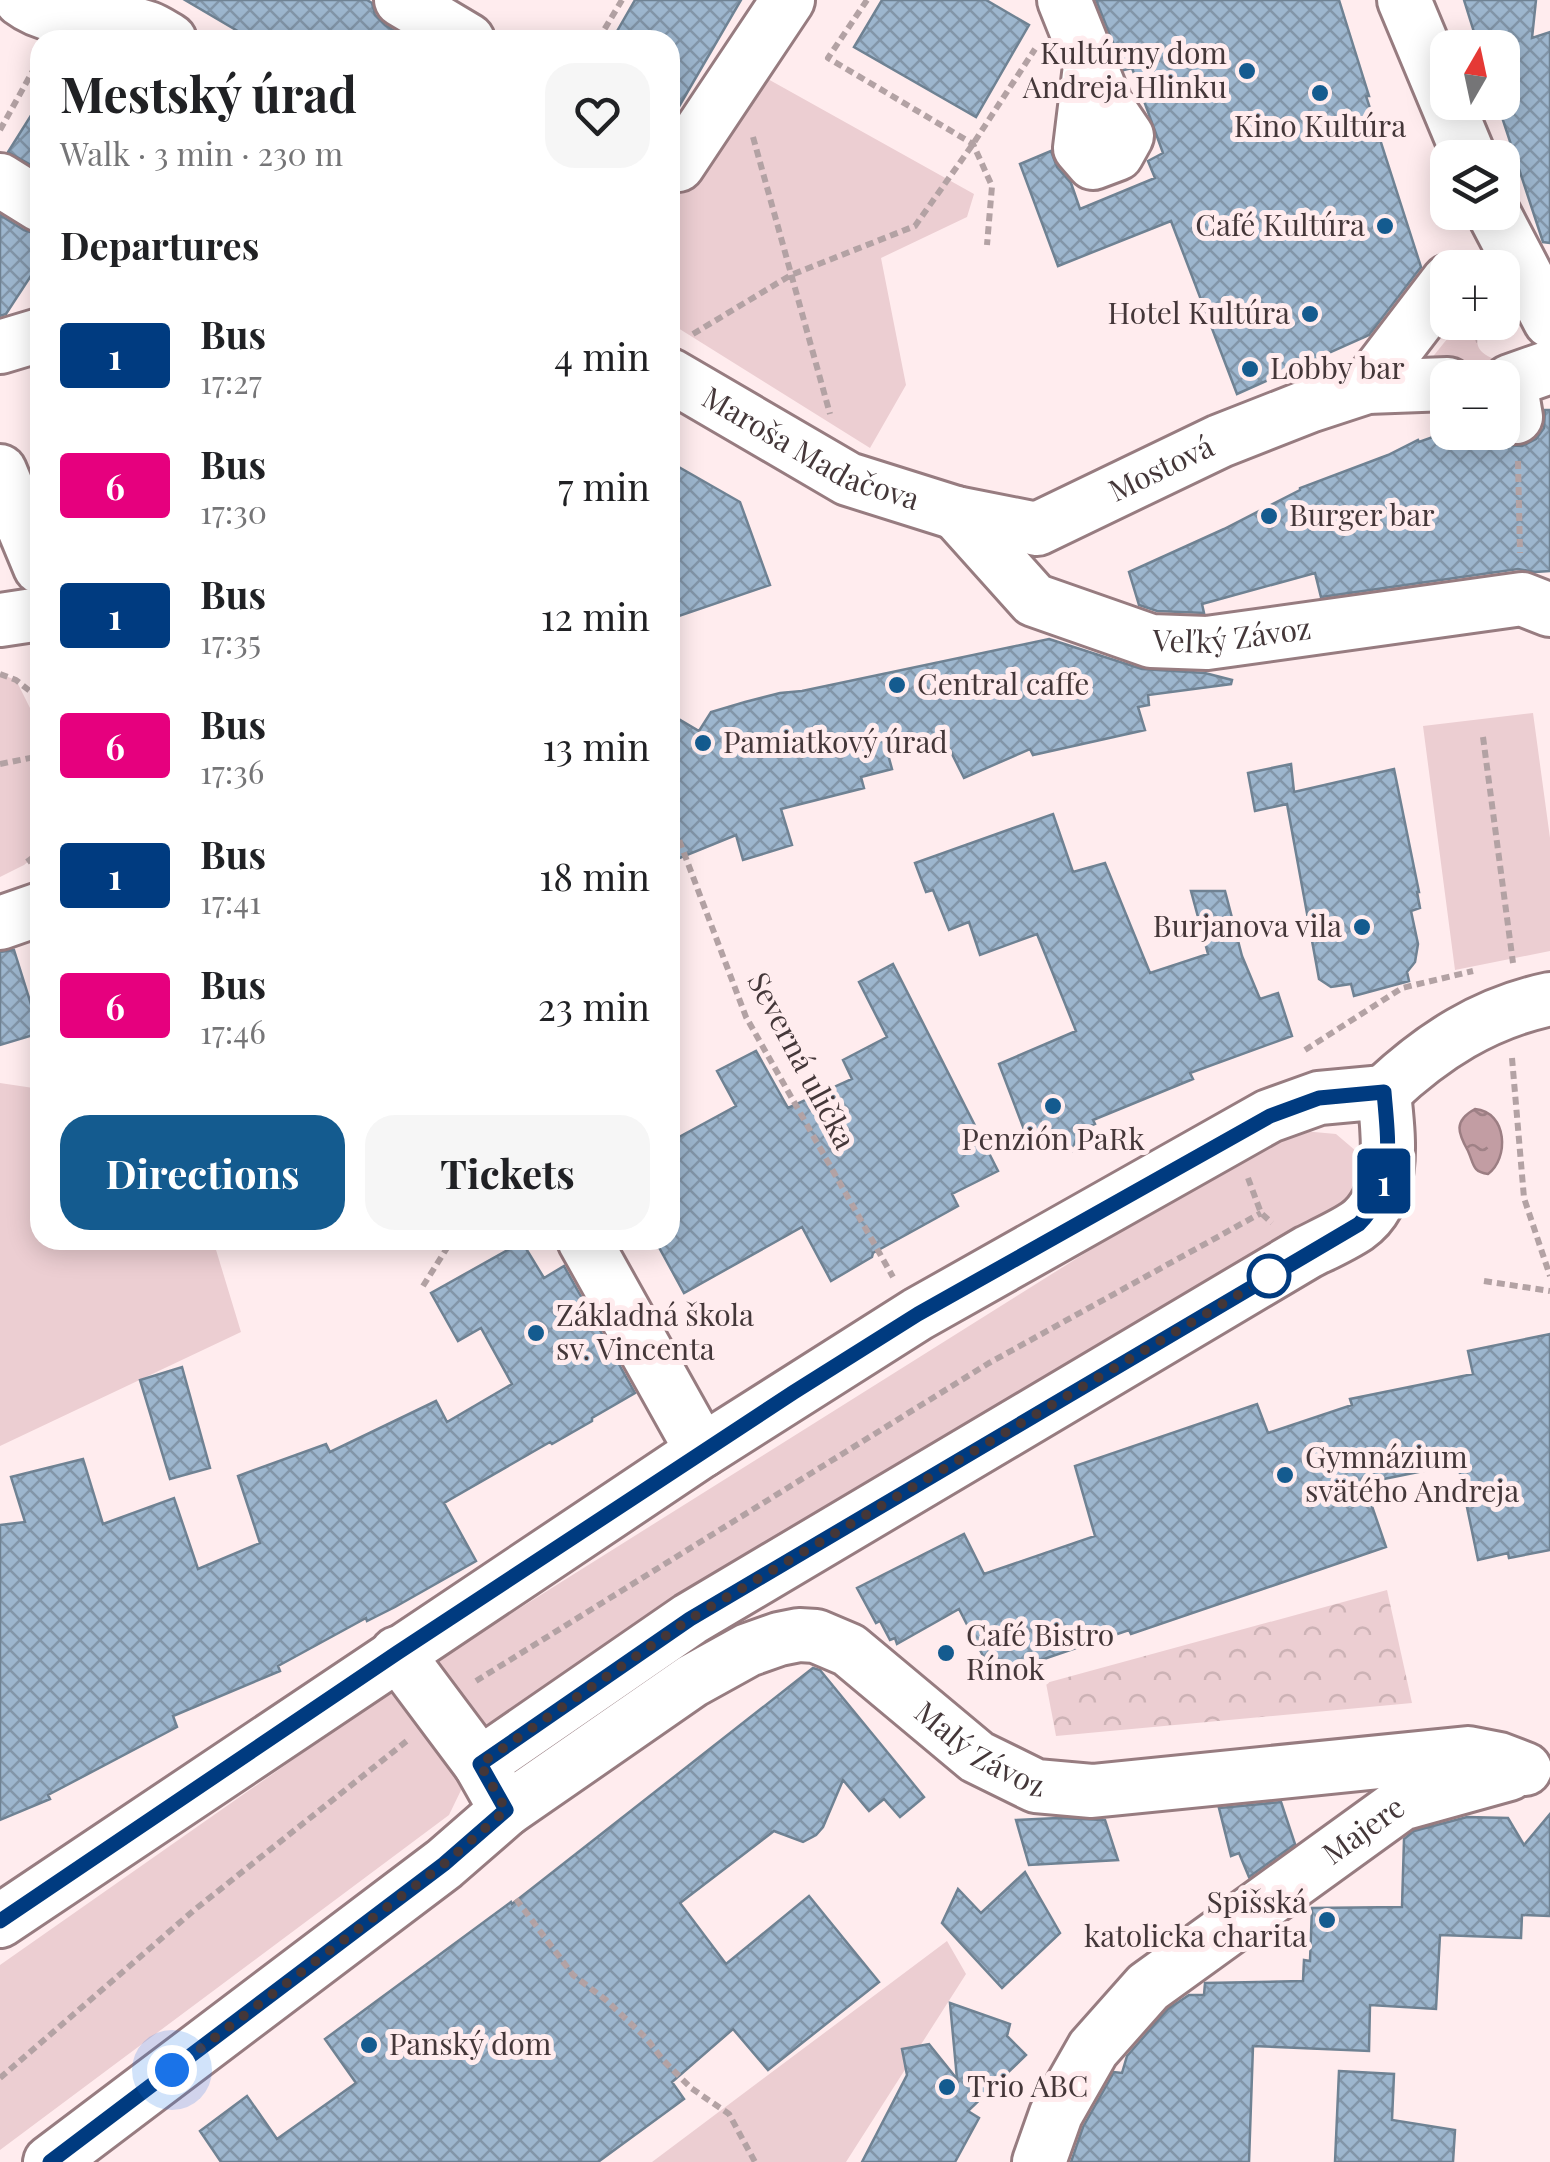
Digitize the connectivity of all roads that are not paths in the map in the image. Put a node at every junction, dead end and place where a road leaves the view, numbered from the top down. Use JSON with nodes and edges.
{"nodes":[{"id":1,"x":21,"y":0,"type":"edge"},
{"id":2,"x":401,"y":0,"type":"edge"},
{"id":3,"x":788,"y":0,"type":"edge"},
{"id":4,"x":1404,"y":0,"type":"edge"},
{"id":5,"x":1051,"y":22,"type":"edge"},
{"id":6,"x":151,"y":30,"type":"edge"},
{"id":7,"x":451,"y":30,"type":"edge"},
{"id":8,"x":1090,"y":66,"type":"dead end"},
{"id":9,"x":1462,"y":140,"type":"edge"},
{"id":10,"x":680,"y":155,"type":"edge"},
{"id":11,"x":0,"y":180,"type":"edge"},
{"id":12,"x":30,"y":200,"type":"edge"},
{"id":13,"x":1501,"y":230,"type":"edge"},
{"id":14,"x":1430,"y":305,"type":"edge"},
{"id":15,"x":1550,"y":321,"type":"edge"},
{"id":16,"x":30,"y":338,"type":"edge"},
{"id":17,"x":0,"y":347,"type":"edge"},
{"id":18,"x":680,"y":358,"type":"edge"},
{"id":19,"x":1430,"y":385,"type":"edge"},
{"id":20,"x":1367,"y":387,"type":"junction"},
{"id":21,"x":0,"y":471,"type":"edge"},
{"id":22,"x":956,"y":513,"type":"junction"},
{"id":23,"x":30,"y":542,"type":"edge"},
{"id":24,"x":1536,"y":604,"type":"edge"},
{"id":25,"x":30,"y":616,"type":"edge"},
{"id":26,"x":0,"y":620,"type":"edge"},
{"id":27,"x":30,"y":912,"type":"edge"},
{"id":28,"x":0,"y":923,"type":"edge"},
{"id":29,"x":1536,"y":1001,"type":"edge"},
{"id":30,"x":1384,"y":1092,"type":"junction"},
{"id":31,"x":590,"y":1250,"type":"edge"},
{"id":32,"x":702,"y":1450,"type":"junction"},
{"id":33,"x":397,"y":1653,"type":"junction"},
{"id":34,"x":480,"y":1764,"type":"junction"},
{"id":35,"x":1538,"y":1770,"type":"edge"},
{"id":36,"x":506,"y":1810,"type":"junction"},
{"id":37,"x":0,"y":1921,"type":"edge"},
{"id":38,"x":1048,"y":2138,"type":"edge"},
{"id":39,"x":50,"y":2162,"type":"edge"}],
"edges":[{"from":1,"to":6,"type":"street"},
{"from":2,"to":7,"type":"street"},
{"from":3,"to":10,"type":"street"},
{"from":4,"to":9,"type":"street"},
{"from":5,"to":8,"type":"street"},
{"from":11,"to":12,"type":"street"},
{"from":13,"to":15,"type":"street"},
{"from":14,"to":20,"type":"street"},
{"from":16,"to":17,"type":"street"},
{"from":18,"to":22,"type":"street","name":"Maroša Madačova"},
{"from":19,"to":20,"type":"street","name":"Mostová"},
{"from":20,"to":22,"type":"street","name":"Mostová"},
{"from":21,"to":23,"type":"street"},
{"from":22,"to":24,"type":"street","name":"Veľký Závoz"},
{"from":25,"to":26,"type":"street"},
{"from":27,"to":28,"type":"street"},
{"from":29,"to":30,"type":"street"},
{"from":30,"to":32,"type":"street"},
{"from":30,"to":34,"type":"street"},
{"from":31,"to":32,"type":"street"},
{"from":32,"to":33,"type":"street"},
{"from":33,"to":34,"type":"street"},
{"from":33,"to":37,"type":"street"},
{"from":34,"to":36,"type":"street"},
{"from":35,"to":36,"type":"street","name":"Malý Závoz"},
{"from":35,"to":38,"type":"street","name":"Majere"},
{"from":36,"to":39,"type":"street","name":"Malý Závoz"}]}
